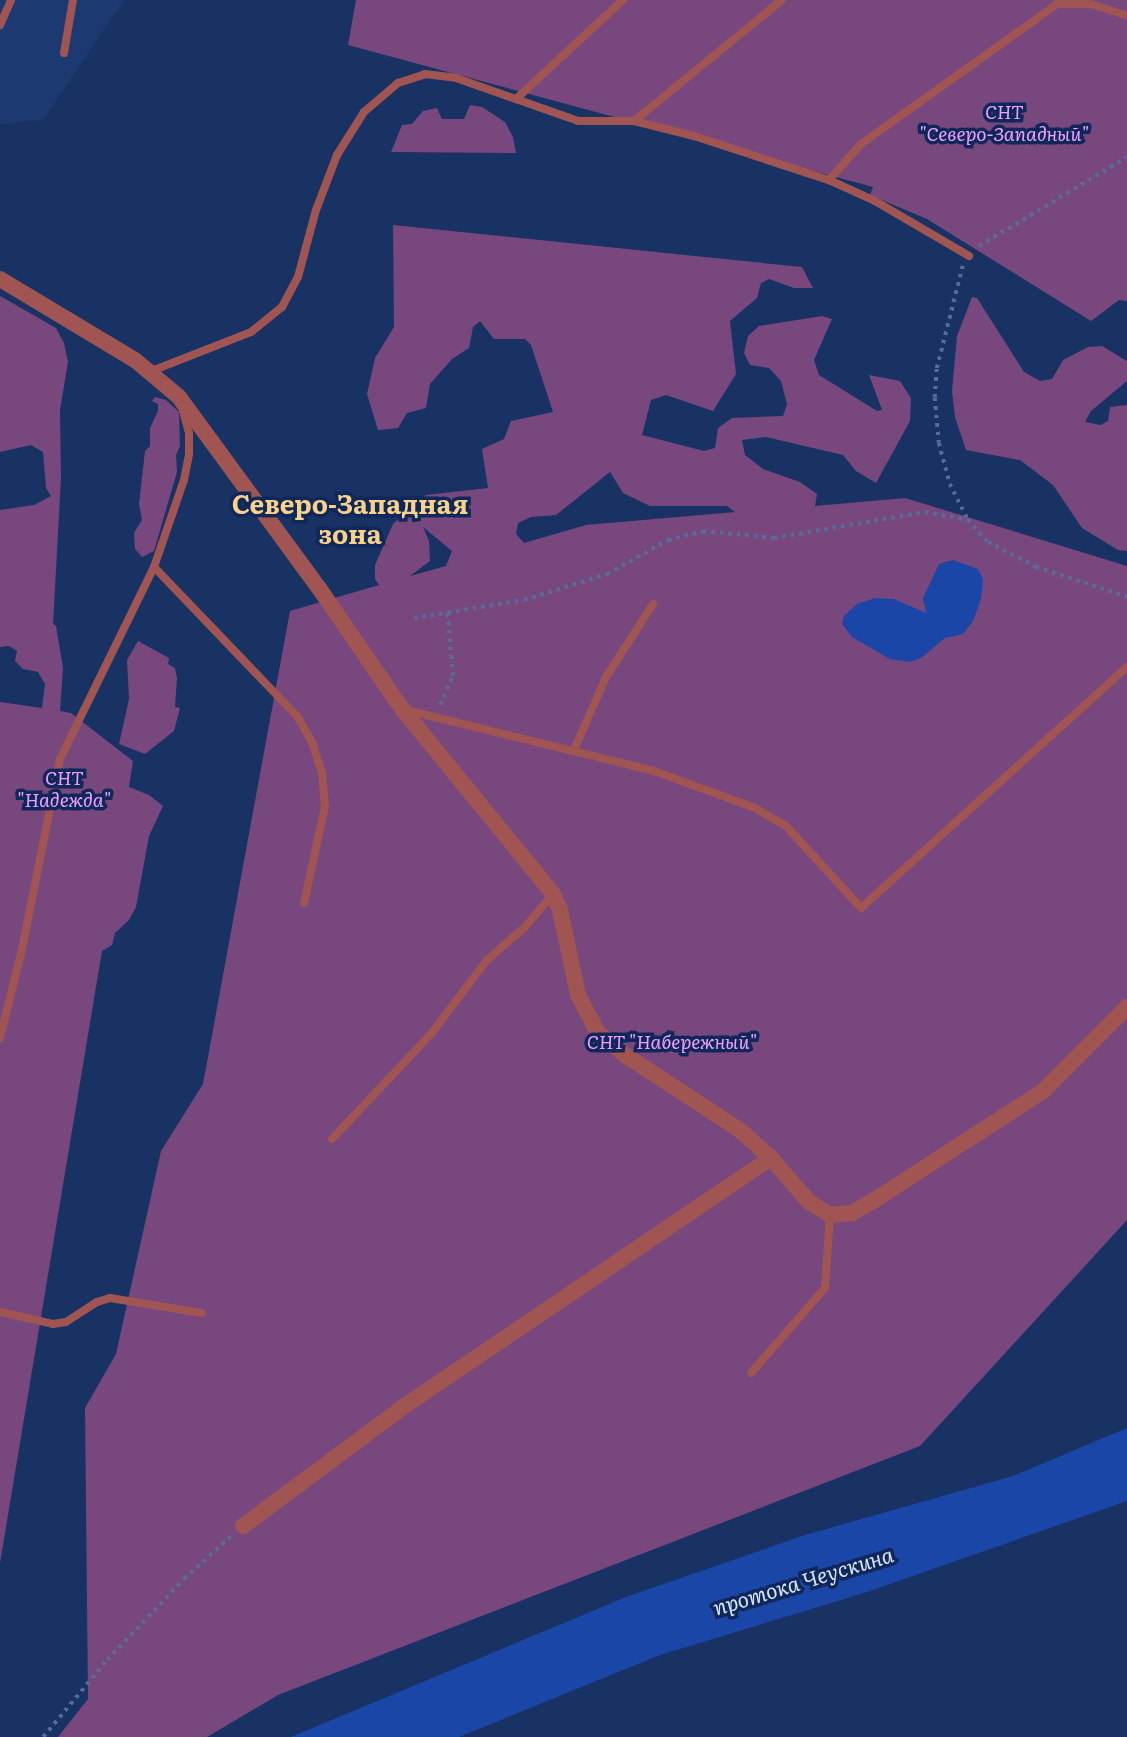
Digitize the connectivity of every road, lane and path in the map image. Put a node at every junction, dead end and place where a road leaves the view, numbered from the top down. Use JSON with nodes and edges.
{"nodes":[{"id":1,"x":11,"y":0,"type":"edge"},
{"id":2,"x":73,"y":0,"type":"edge"},
{"id":3,"x":623,"y":0,"type":"edge"},
{"id":4,"x":782,"y":0,"type":"edge"},
{"id":5,"x":1060,"y":2,"type":"edge"},
{"id":6,"x":1127,"y":15,"type":"edge"},
{"id":7,"x":0,"y":25,"type":"edge"},
{"id":8,"x":64,"y":53,"type":"dead end"},
{"id":9,"x":516,"y":99,"type":"junction"},
{"id":10,"x":634,"y":121,"type":"junction"},
{"id":11,"x":1127,"y":157,"type":"edge"},
{"id":12,"x":828,"y":180,"type":"junction"},
{"id":13,"x":969,"y":256,"type":"junction"},
{"id":14,"x":0,"y":279,"type":"edge"},
{"id":15,"x":149,"y":372,"type":"junction"},
{"id":16,"x":179,"y":397,"type":"junction"},
{"id":17,"x":968,"y":520,"type":"junction"},
{"id":18,"x":154,"y":567,"type":"junction"},
{"id":19,"x":1127,"y":597,"type":"edge"},
{"id":20,"x":653,"y":604,"type":"dead end"},
{"id":21,"x":447,"y":612,"type":"junction"},
{"id":22,"x":415,"y":618,"type":"dead end"},
{"id":23,"x":1127,"y":667,"type":"edge"},
{"id":24,"x":403,"y":710,"type":"junction"},
{"id":25,"x":435,"y":717,"type":"junction"},
{"id":26,"x":574,"y":750,"type":"junction"},
{"id":27,"x":553,"y":894,"type":"junction"},
{"id":28,"x":304,"y":903,"type":"dead end"},
{"id":29,"x":1127,"y":1007,"type":"edge"},
{"id":30,"x":0,"y":1038,"type":"edge"},
{"id":31,"x":332,"y":1139,"type":"dead end"},
{"id":32,"x":771,"y":1158,"type":"junction"},
{"id":33,"x":830,"y":1215,"type":"junction"},
{"id":34,"x":0,"y":1312,"type":"edge"},
{"id":35,"x":202,"y":1313,"type":"dead end"},
{"id":36,"x":751,"y":1373,"type":"dead end"},
{"id":37,"x":243,"y":1526,"type":"joint"},
{"id":38,"x":43,"y":1737,"type":"edge"}],
"edges":[{"from":1,"to":7,"type":"lane"},
{"from":2,"to":8,"type":"lane"},
{"from":3,"to":9,"type":"lane"},
{"from":4,"to":10,"type":"lane"},
{"from":5,"to":6,"type":"lane"},
{"from":5,"to":12,"type":"lane"},
{"from":9,"to":10,"type":"lane"},
{"from":9,"to":15,"type":"lane"},
{"from":10,"to":12,"type":"lane"},
{"from":11,"to":13,"type":"path"},
{"from":12,"to":13,"type":"lane"},
{"from":13,"to":17,"type":"path"},
{"from":14,"to":15,"type":"street"},
{"from":15,"to":16,"type":"street"},
{"from":16,"to":18,"type":"lane"},
{"from":16,"to":24,"type":"street"},
{"from":17,"to":19,"type":"path"},
{"from":17,"to":21,"type":"path"},
{"from":18,"to":28,"type":"lane"},
{"from":18,"to":30,"type":"lane"},
{"from":20,"to":26,"type":"lane"},
{"from":21,"to":22,"type":"path"},
{"from":21,"to":25,"type":"path"},
{"from":23,"to":26,"type":"lane"},
{"from":24,"to":25,"type":"lane"},
{"from":24,"to":27,"type":"street"},
{"from":25,"to":26,"type":"lane"},
{"from":27,"to":31,"type":"lane"},
{"from":27,"to":32,"type":"street"},
{"from":29,"to":33,"type":"street"},
{"from":32,"to":33,"type":"street"},
{"from":32,"to":37,"type":"street"},
{"from":33,"to":36,"type":"lane"},
{"from":34,"to":35,"type":"lane"},
{"from":37,"to":38,"type":"path"}]}
